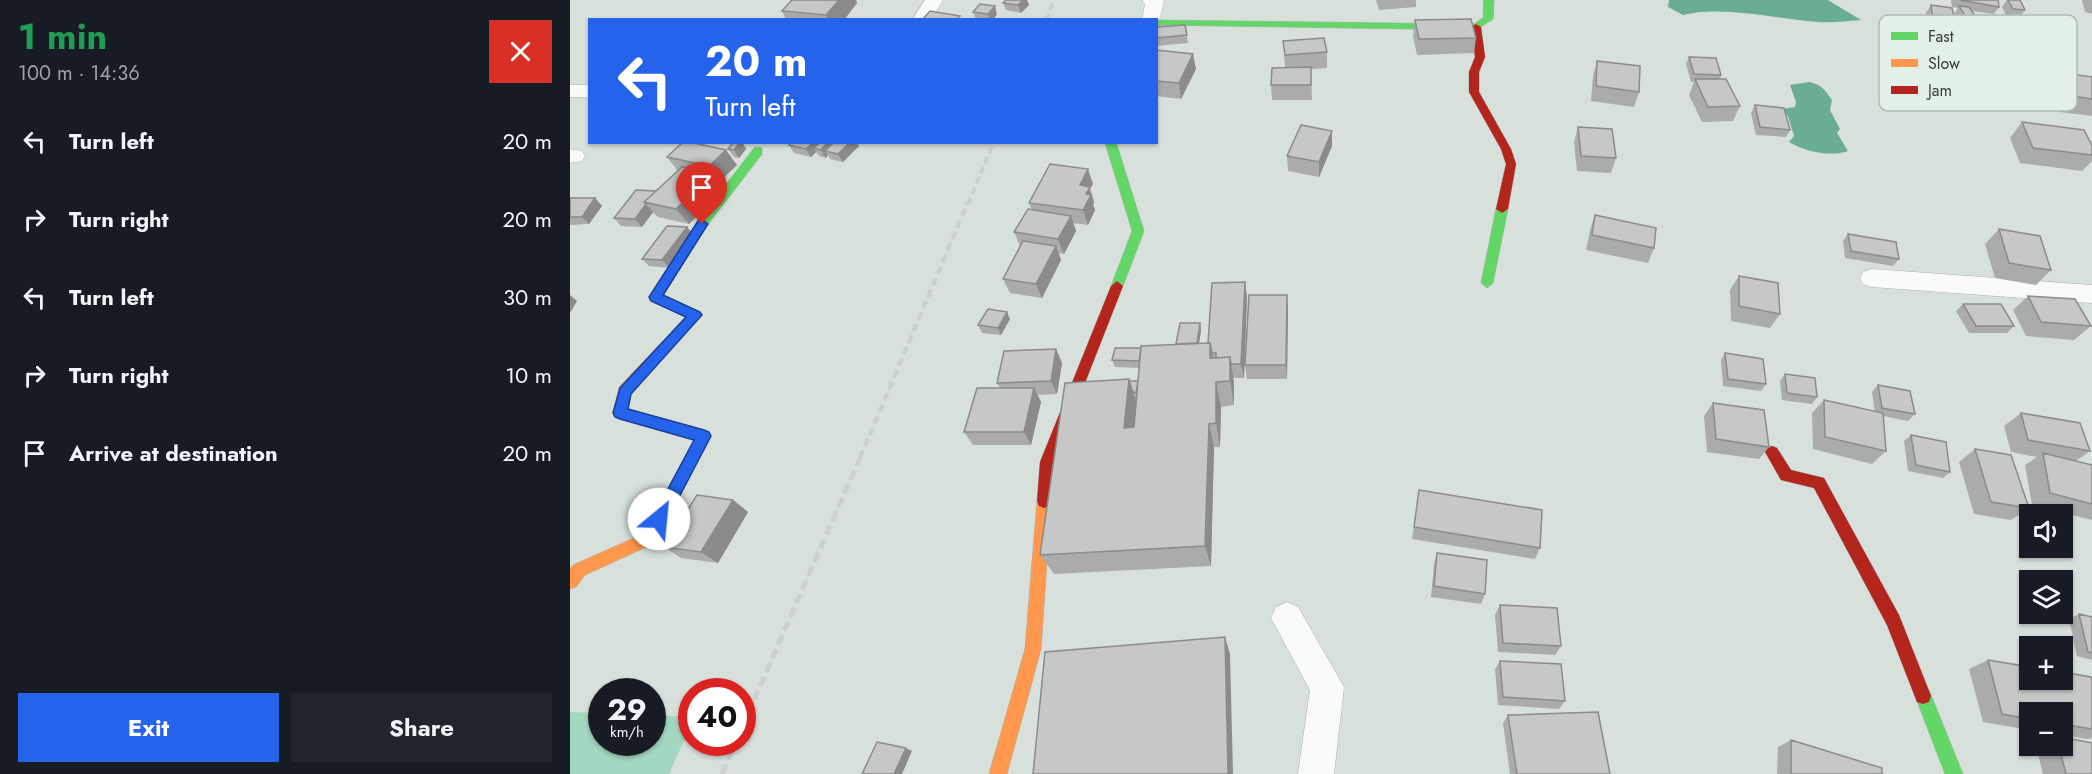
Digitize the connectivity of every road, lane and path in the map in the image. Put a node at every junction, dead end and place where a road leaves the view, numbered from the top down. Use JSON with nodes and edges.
{"nodes":[{"id":1,"x":934,"y":0,"type":"edge"},
{"id":2,"x":1150,"y":0,"type":"edge"},
{"id":3,"x":1489,"y":0,"type":"edge"},
{"id":4,"x":922,"y":18,"type":"edge"},
{"id":5,"x":1151,"y":18,"type":"edge"},
{"id":6,"x":1158,"y":22,"type":"edge"},
{"id":7,"x":1476,"y":27,"type":"junction"},
{"id":8,"x":570,"y":91,"type":"edge"},
{"id":9,"x":588,"y":91,"type":"edge"},
{"id":10,"x":1111,"y":144,"type":"edge"},
{"id":11,"x":758,"y":151,"type":"dead end"},
{"id":12,"x":1872,"y":278,"type":"dead end"},
{"id":13,"x":1487,"y":284,"type":"dead end"},
{"id":14,"x":2092,"y":294,"type":"edge"},
{"id":15,"x":1772,"y":452,"type":"dead end"},
{"id":16,"x":570,"y":582,"type":"edge"},
{"id":17,"x":1287,"y":618,"type":"dead end"},
{"id":18,"x":998,"y":774,"type":"edge"},
{"id":19,"x":1316,"y":774,"type":"edge"},
{"id":20,"x":1954,"y":774,"type":"edge"}],
"edges":[{"from":1,"to":4,"type":"street"},
{"from":2,"to":5,"type":"street"},
{"from":3,"to":7,"type":"street"},
{"from":6,"to":7,"type":"street"},
{"from":7,"to":13,"type":"street"},
{"from":8,"to":9,"type":"street"},
{"from":10,"to":18,"type":"street"},
{"from":11,"to":16,"type":"street"},
{"from":12,"to":14,"type":"street"},
{"from":15,"to":20,"type":"street"},
{"from":17,"to":19,"type":"street"}]}
